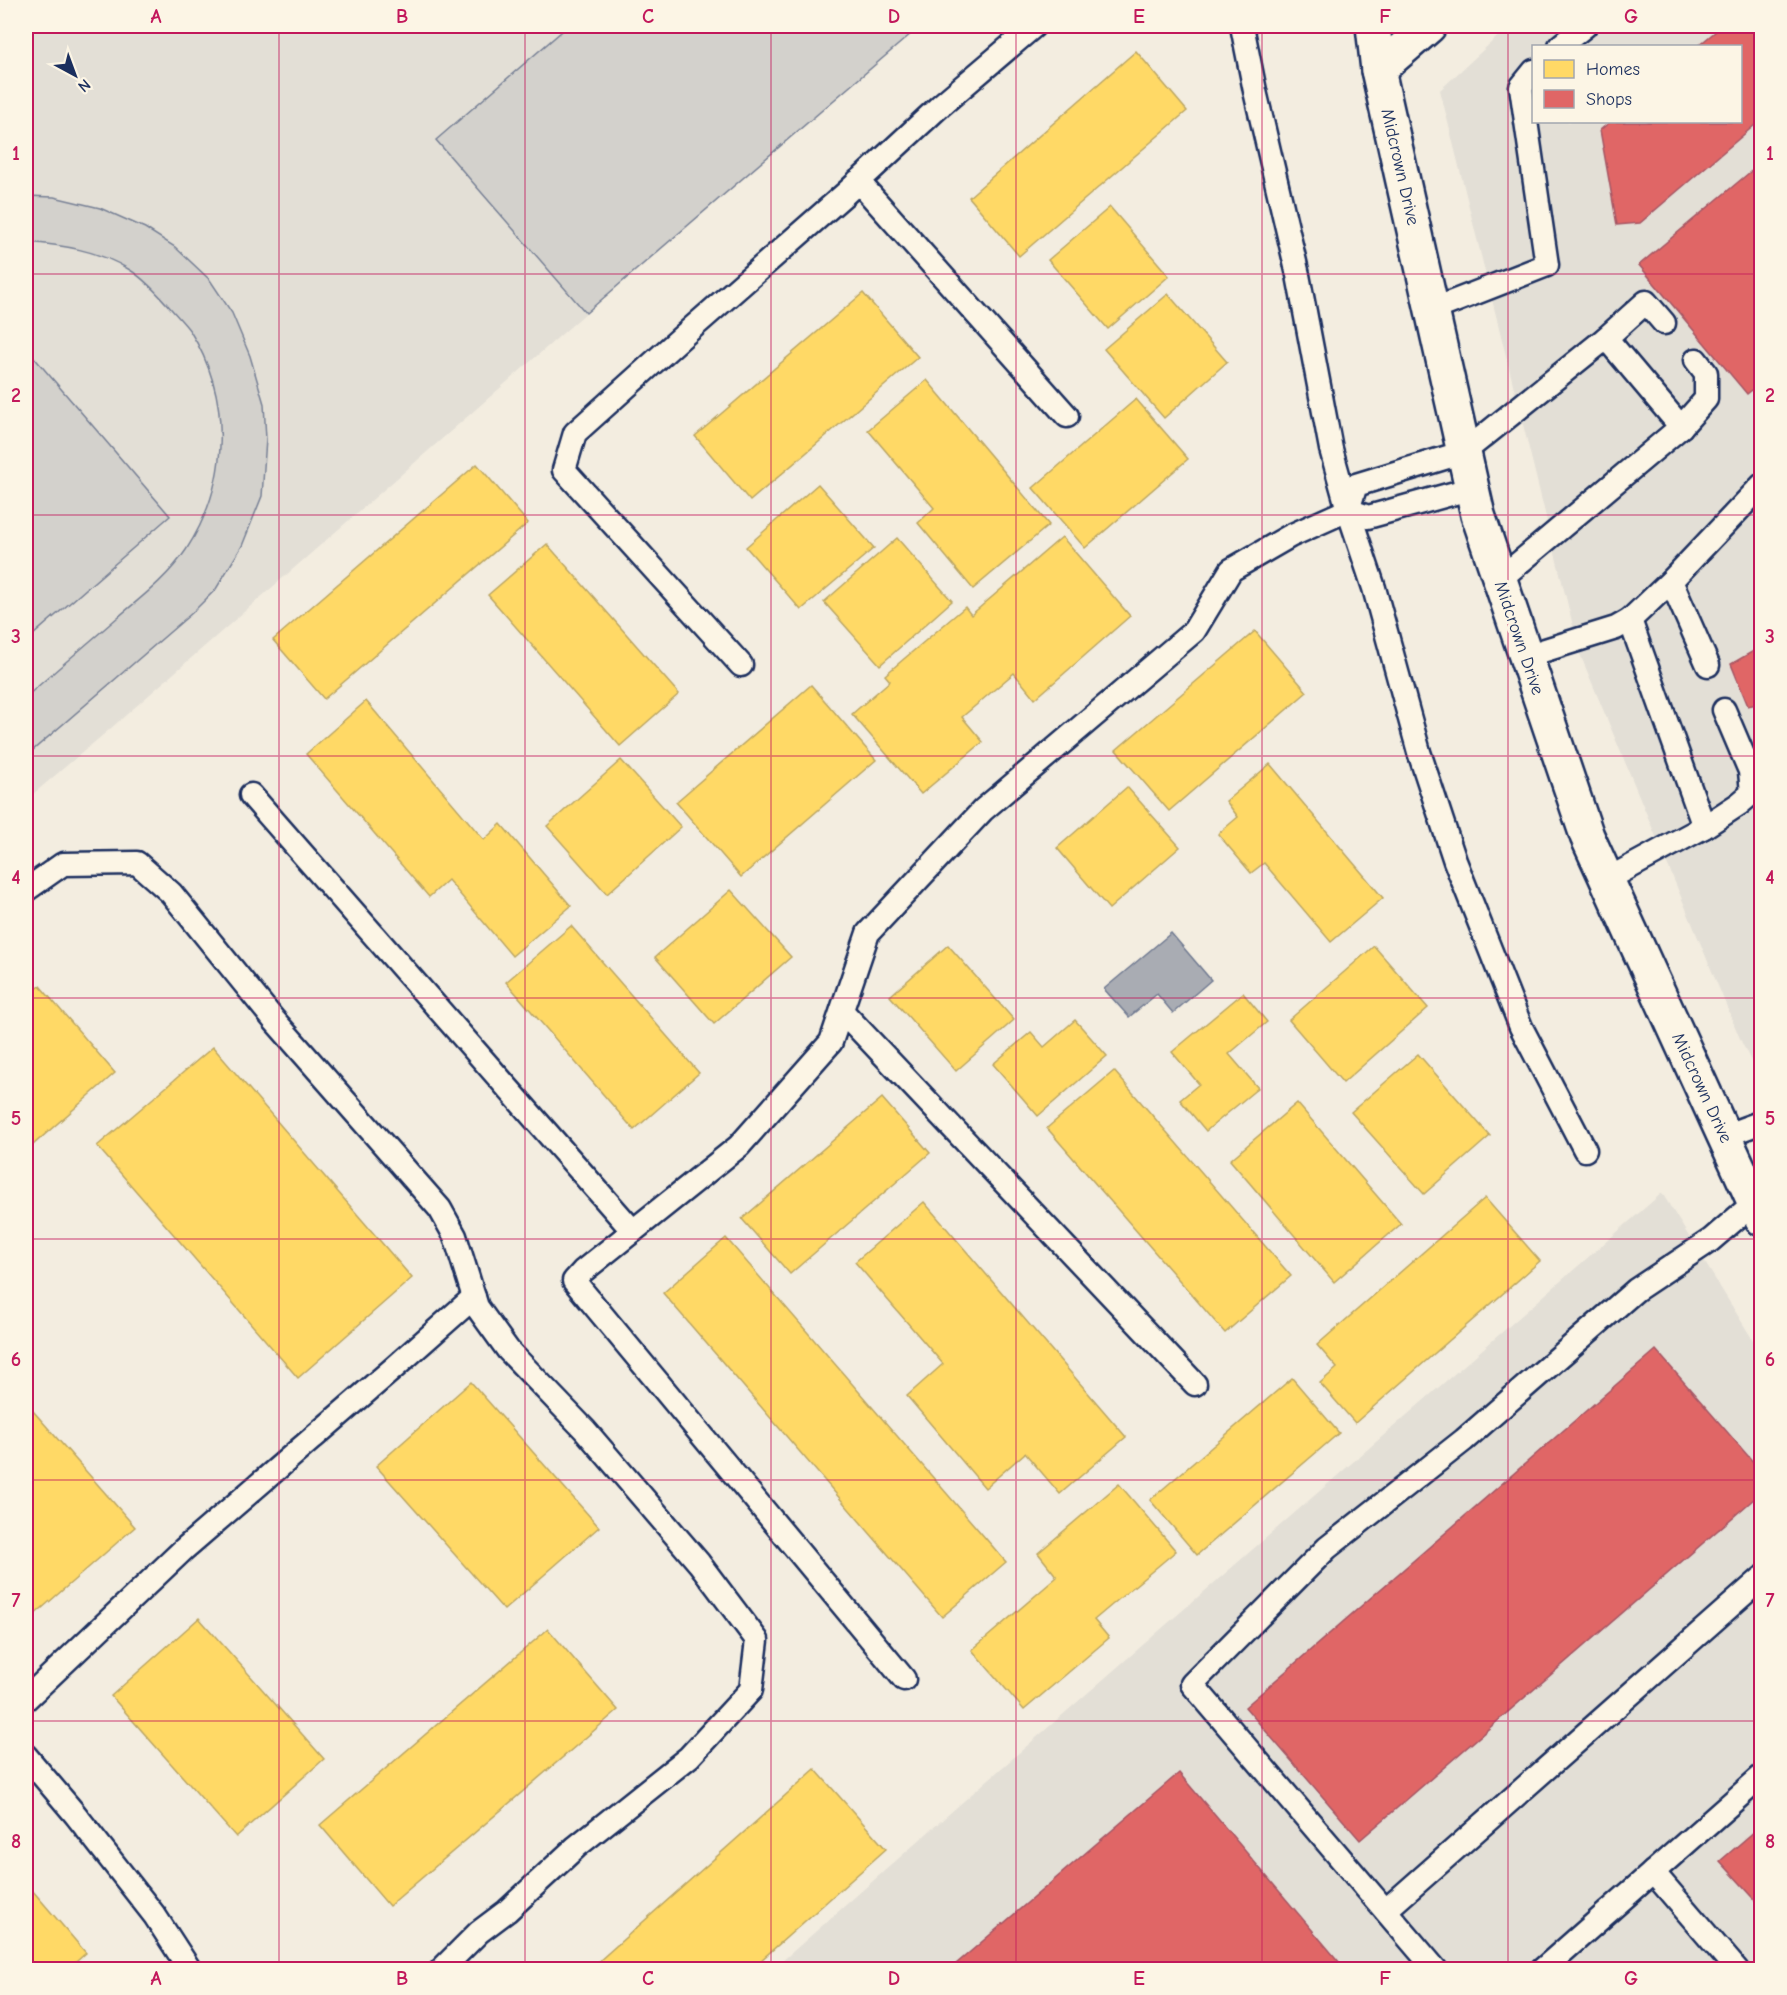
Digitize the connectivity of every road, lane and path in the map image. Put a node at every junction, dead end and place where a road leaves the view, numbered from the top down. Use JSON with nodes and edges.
{"nodes":[{"id":1,"x":1034,"y":26,"type":"edge"},
{"id":2,"x":1242,"y":26,"type":"edge"},
{"id":3,"x":1372,"y":26,"type":"edge"},
{"id":4,"x":1429,"y":26,"type":"edge"},
{"id":5,"x":1585,"y":26,"type":"edge"},
{"id":6,"x":1561,"y":45,"type":"edge"},
{"id":7,"x":1378,"y":70,"type":"junction"},
{"id":8,"x":1532,"y":72,"type":"edge"},
{"id":9,"x":858,"y":182,"type":"junction"},
{"id":10,"x":1432,"y":310,"type":"junction"},
{"id":11,"x":1664,"y":323,"type":"dead end"},
{"id":12,"x":1606,"y":338,"type":"junction"},
{"id":13,"x":1696,"y":360,"type":"dead end"},
{"id":14,"x":1066,"y":416,"type":"dead end"},
{"id":15,"x":1682,"y":427,"type":"junction"},
{"id":16,"x":1464,"y":452,"type":"junction"},
{"id":17,"x":1761,"y":485,"type":"edge"},
{"id":18,"x":1473,"y":488,"type":"junction"},
{"id":19,"x":1348,"y":510,"type":"junction"},
{"id":20,"x":1500,"y":579,"type":"junction"},
{"id":21,"x":1671,"y":581,"type":"junction"},
{"id":22,"x":1630,"y":620,"type":"junction"},
{"id":23,"x":1526,"y":656,"type":"junction"},
{"id":24,"x":741,"y":665,"type":"dead end"},
{"id":25,"x":1708,"y":665,"type":"dead end"},
{"id":26,"x":1724,"y":710,"type":"dead end"},
{"id":27,"x":251,"y":795,"type":"dead end"},
{"id":28,"x":1704,"y":826,"type":"junction"},
{"id":29,"x":1606,"y":880,"type":"junction"},
{"id":30,"x":26,"y":890,"type":"edge"},
{"id":31,"x":842,"y":1011,"type":"junction"},
{"id":32,"x":1761,"y":1122,"type":"edge"},
{"id":33,"x":1724,"y":1136,"type":"junction"},
{"id":34,"x":1585,"y":1150,"type":"dead end"},
{"id":35,"x":1758,"y":1211,"type":"edge"},
{"id":36,"x":633,"y":1231,"type":"junction"},
{"id":37,"x":474,"y":1297,"type":"junction"},
{"id":38,"x":1195,"y":1384,"type":"dead end"},
{"id":39,"x":1761,"y":1578,"type":"edge"},
{"id":40,"x":904,"y":1679,"type":"dead end"},
{"id":41,"x":26,"y":1699,"type":"edge"},
{"id":42,"x":26,"y":1756,"type":"edge"},
{"id":43,"x":1761,"y":1776,"type":"edge"},
{"id":44,"x":1653,"y":1872,"type":"junction"},
{"id":45,"x":1386,"y":1910,"type":"junction"},
{"id":46,"x":190,"y":1970,"type":"edge"},
{"id":47,"x":441,"y":1970,"type":"edge"},
{"id":48,"x":1437,"y":1970,"type":"edge"},
{"id":49,"x":1542,"y":1970,"type":"edge"},
{"id":50,"x":1737,"y":1970,"type":"edge"}],
"edges":[{"from":1,"to":9,"type":"lane"},
{"from":2,"to":19,"type":"lane"},
{"from":3,"to":7,"type":"street","name":"Midcrown Drive"},
{"from":4,"to":7,"type":"street"},
{"from":5,"to":6,"type":"lane"},
{"from":7,"to":10,"type":"street","name":"Midcrown Drive"},
{"from":8,"to":10,"type":"lane"},
{"from":9,"to":14,"type":"lane"},
{"from":9,"to":24,"type":"lane"},
{"from":10,"to":16,"type":"street","name":"Midcrown Drive"},
{"from":11,"to":12,"type":"lane"},
{"from":12,"to":15,"type":"lane"},
{"from":12,"to":16,"type":"lane"},
{"from":13,"to":15,"type":"lane"},
{"from":15,"to":20,"type":"lane"},
{"from":16,"to":18,"type":"street","name":"Midcrown Drive"},
{"from":16,"to":19,"type":"lane"},
{"from":17,"to":21,"type":"lane"},
{"from":18,"to":19,"type":"lane"},
{"from":18,"to":20,"type":"street","name":"Midcrown Drive"},
{"from":19,"to":31,"type":"lane"},
{"from":19,"to":34,"type":"lane"},
{"from":20,"to":23,"type":"street","name":"Midcrown Drive"},
{"from":21,"to":22,"type":"lane"},
{"from":21,"to":25,"type":"lane"},
{"from":22,"to":23,"type":"lane"},
{"from":22,"to":28,"type":"lane"},
{"from":23,"to":29,"type":"street","name":"Midcrown Drive"},
{"from":26,"to":28,"type":"lane"},
{"from":27,"to":36,"type":"lane"},
{"from":28,"to":29,"type":"lane"},
{"from":29,"to":33,"type":"street","name":"Midcrown Drive"},
{"from":30,"to":37,"type":"lane"},
{"from":31,"to":36,"type":"lane"},
{"from":31,"to":38,"type":"lane"},
{"from":32,"to":33,"type":"lane"},
{"from":33,"to":35,"type":"street","name":"Midcrown Drive"},
{"from":35,"to":45,"type":"lane"},
{"from":36,"to":40,"type":"lane"},
{"from":37,"to":41,"type":"lane"},
{"from":37,"to":47,"type":"lane"},
{"from":39,"to":45,"type":"lane"},
{"from":42,"to":46,"type":"lane"},
{"from":43,"to":44,"type":"lane"},
{"from":44,"to":49,"type":"lane"},
{"from":44,"to":50,"type":"lane"},
{"from":45,"to":48,"type":"lane"}]}
